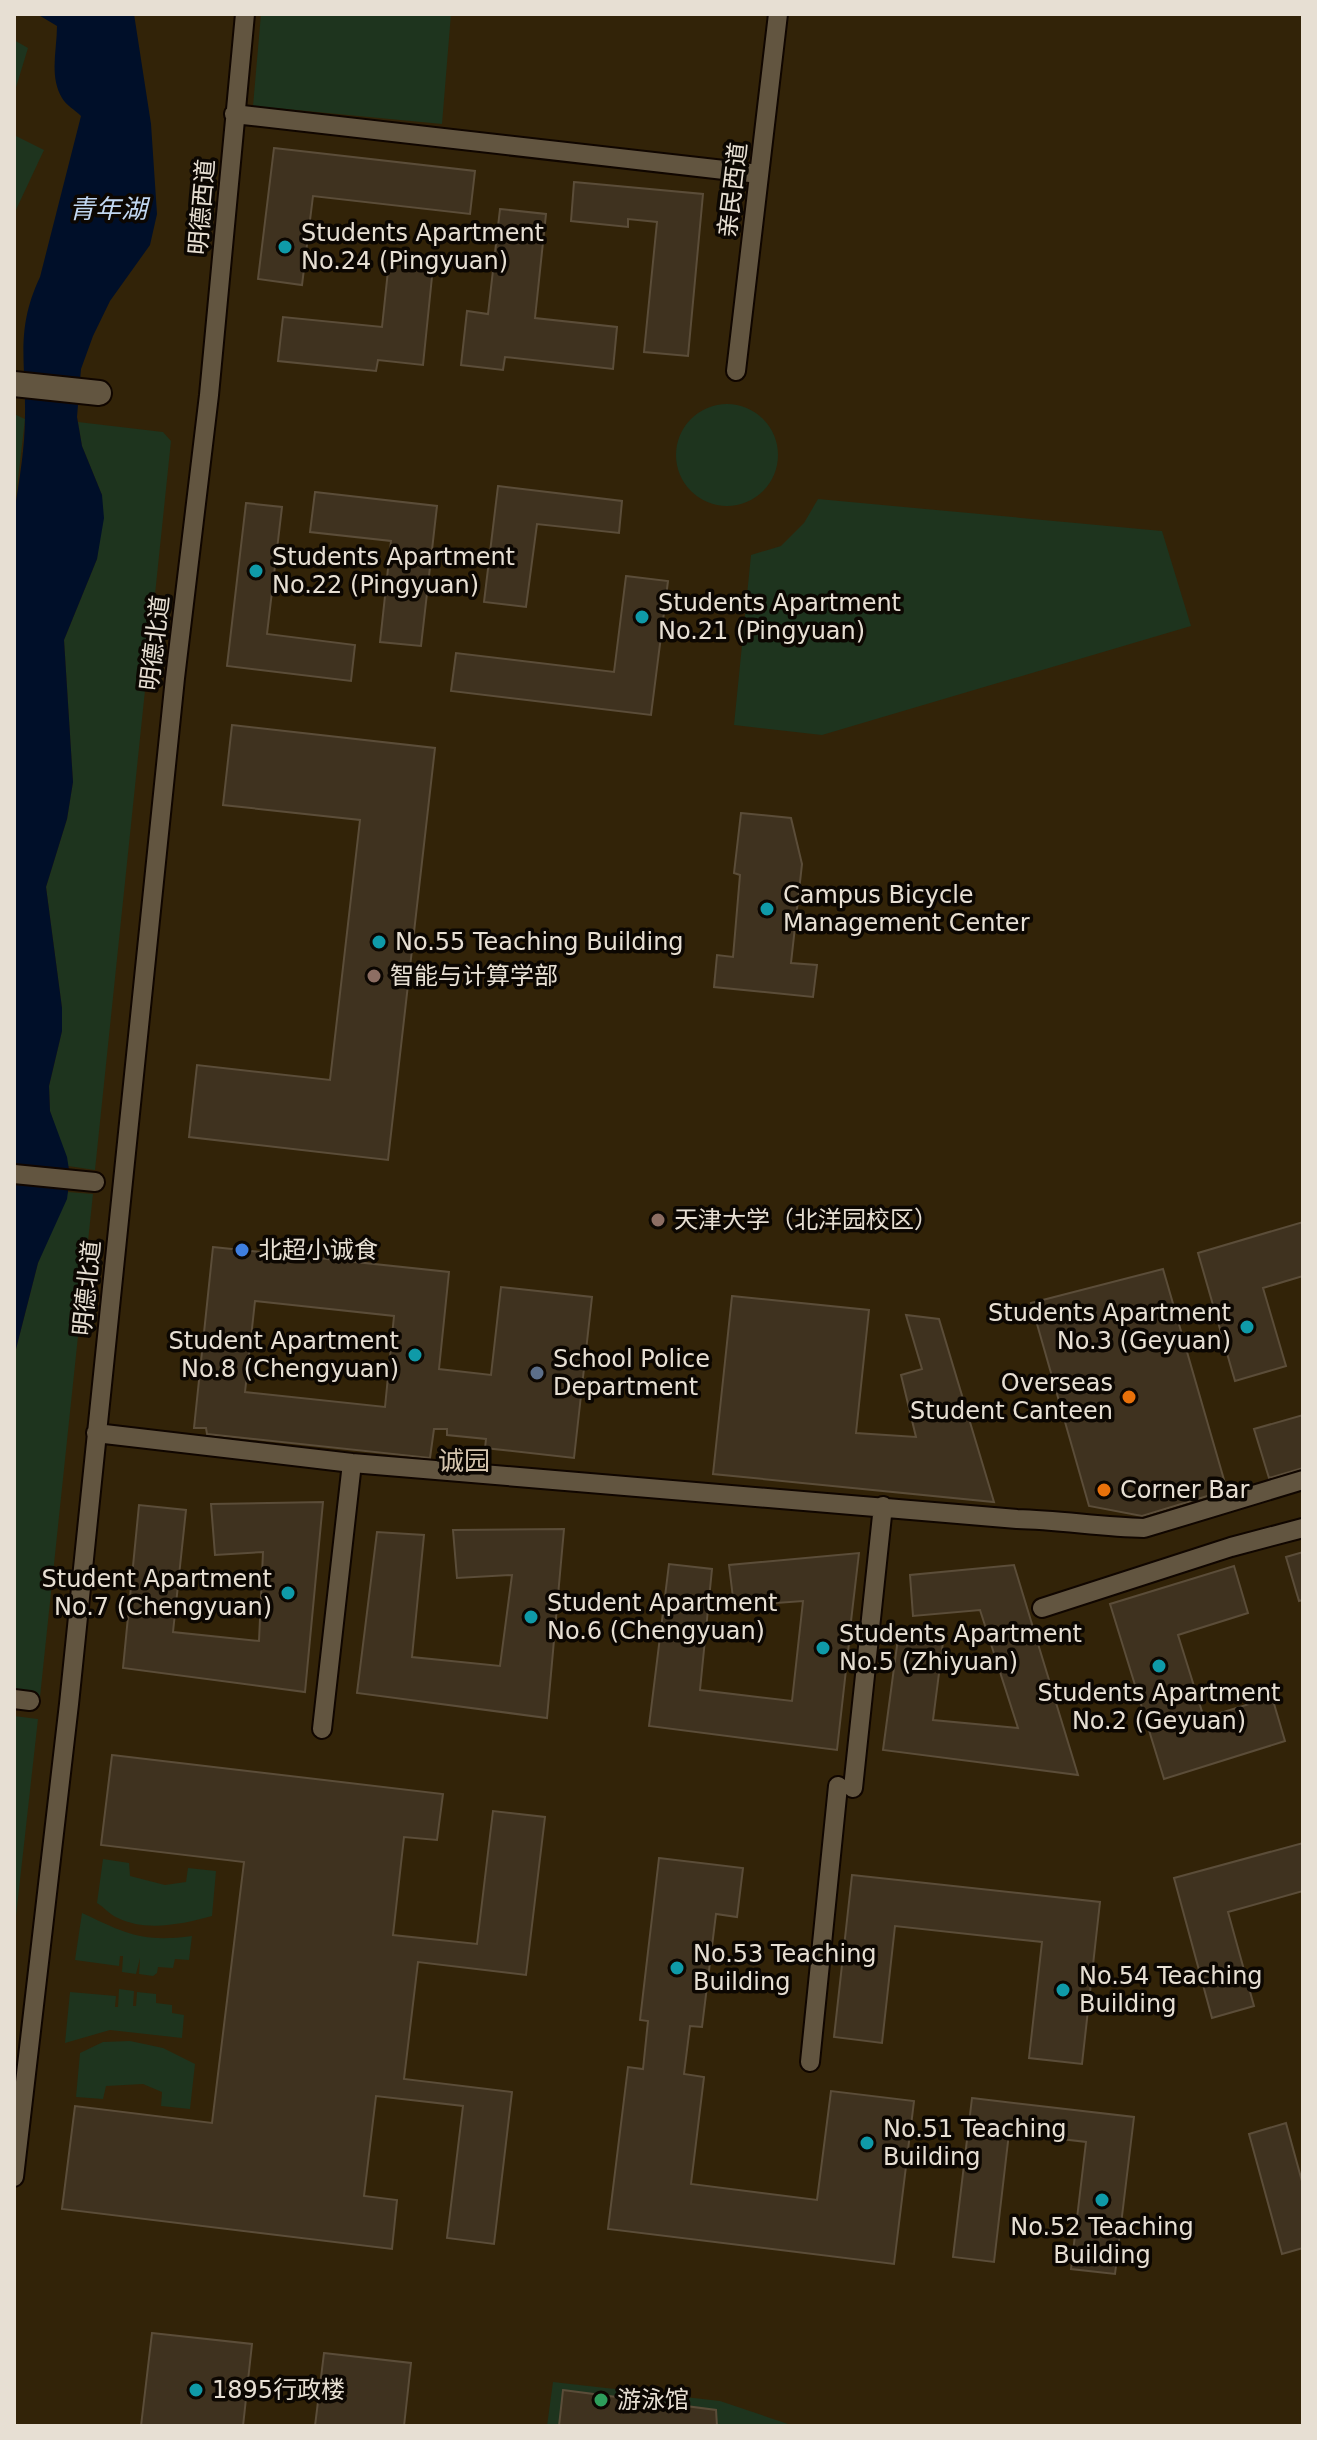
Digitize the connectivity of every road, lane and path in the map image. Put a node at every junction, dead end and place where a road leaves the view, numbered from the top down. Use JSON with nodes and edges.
{"nodes":[{"id":1,"x":245,"y":14,"type":"edge"},
{"id":2,"x":778,"y":14,"type":"edge"},
{"id":3,"x":234,"y":114,"type":"junction"},
{"id":4,"x":759,"y":174,"type":"junction"},
{"id":5,"x":736,"y":371,"type":"dead end"},
{"id":6,"x":17,"y":377,"type":"edge"},
{"id":7,"x":90,"y":387,"type":"dead end"},
{"id":8,"x":208,"y":404,"type":"joint"},
{"id":9,"x":14,"y":1174,"type":"edge"},
{"id":10,"x":95,"y":1182,"type":"dead end"},
{"id":11,"x":96,"y":1433,"type":"junction"},
{"id":12,"x":352,"y":1463,"type":"junction"},
{"id":13,"x":1303,"y":1480,"type":"edge"},
{"id":14,"x":883,"y":1506,"type":"junction"},
{"id":15,"x":1303,"y":1528,"type":"edge"},
{"id":16,"x":1042,"y":1608,"type":"dead end"},
{"id":17,"x":322,"y":1729,"type":"dead end"},
{"id":18,"x":810,"y":2062,"type":"dead end"},
{"id":19,"x":14,"y":2177,"type":"edge"}],
"edges":[{"from":1,"to":3,"type":"street","name":"明德西道"},
{"from":2,"to":4,"type":"street","name":"亲民西道"},
{"from":3,"to":4,"type":"street"},
{"from":3,"to":8,"type":"street","name":"明德西道"},
{"from":4,"to":5,"type":"street","name":"亲民西道"},
{"from":6,"to":7,"type":"street"},
{"from":8,"to":11,"type":"street","name":"明德北道"},
{"from":9,"to":10,"type":"street"},
{"from":11,"to":12,"type":"street"},
{"from":11,"to":19,"type":"street","name":"明德北道"},
{"from":12,"to":14,"type":"street"},
{"from":12,"to":17,"type":"street"},
{"from":13,"to":14,"type":"street"},
{"from":14,"to":18,"type":"street"},
{"from":15,"to":16,"type":"street"}]}
